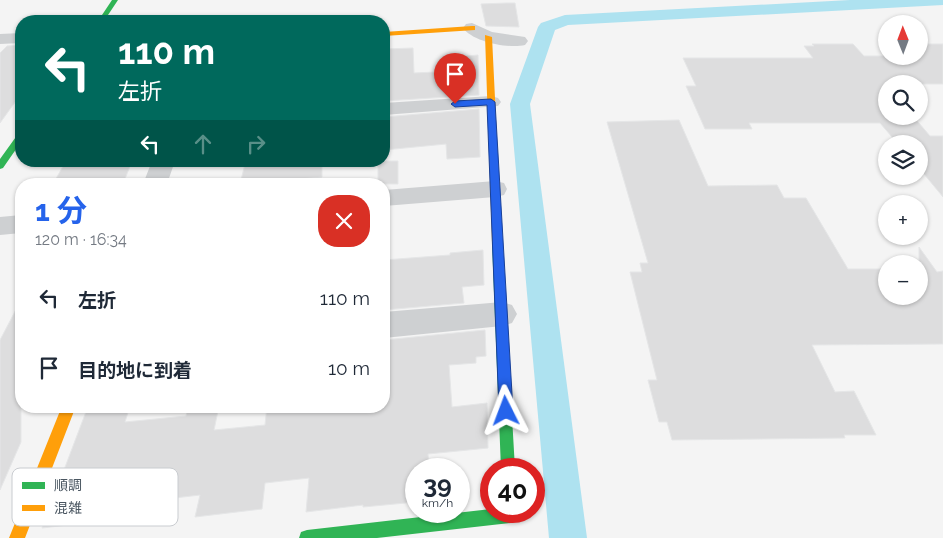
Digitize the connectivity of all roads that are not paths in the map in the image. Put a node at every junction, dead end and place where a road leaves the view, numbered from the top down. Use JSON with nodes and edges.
{"nodes":[{"id":1,"x":115,"y":0,"type":"edge"},
{"id":2,"x":105,"y":15,"type":"edge"},
{"id":3,"x":472,"y":28,"type":"joint"},
{"id":4,"x":390,"y":34,"type":"edge"},
{"id":5,"x":488,"y":37,"type":"junction"},
{"id":6,"x":15,"y":39,"type":"edge"},
{"id":7,"x":0,"y":40,"type":"edge"},
{"id":8,"x":519,"y":41,"type":"dead end"},
{"id":9,"x":491,"y":102,"type":"junction"},
{"id":10,"x":390,"y":109,"type":"edge"},
{"id":11,"x":15,"y":145,"type":"edge"},
{"id":12,"x":0,"y":166,"type":"edge"},
{"id":13,"x":495,"y":189,"type":"junction"},
{"id":14,"x":390,"y":198,"type":"edge"},
{"id":15,"x":15,"y":225,"type":"edge"},
{"id":16,"x":0,"y":226,"type":"edge"},
{"id":17,"x":502,"y":314,"type":"junction"},
{"id":18,"x":390,"y":324,"type":"edge"},
{"id":19,"x":66,"y":413,"type":"edge"},
{"id":20,"x":508,"y":458,"type":"edge"},
{"id":21,"x":45,"y":468,"type":"edge"},
{"id":22,"x":487,"y":523,"type":"edge"},
{"id":23,"x":22,"y":526,"type":"edge"},
{"id":24,"x":17,"y":538,"type":"edge"},
{"id":25,"x":307,"y":538,"type":"edge"}],
"edges":[{"from":1,"to":2,"type":"street"},
{"from":3,"to":4,"type":"street"},
{"from":3,"to":5,"type":"street"},
{"from":5,"to":8,"type":"street"},
{"from":5,"to":9,"type":"street"},
{"from":6,"to":7,"type":"street"},
{"from":9,"to":10,"type":"street"},
{"from":9,"to":13,"type":"street"},
{"from":11,"to":12,"type":"street"},
{"from":13,"to":14,"type":"street"},
{"from":13,"to":17,"type":"street"},
{"from":15,"to":16,"type":"street"},
{"from":17,"to":18,"type":"street"},
{"from":17,"to":20,"type":"street"},
{"from":19,"to":21,"type":"street"},
{"from":22,"to":25,"type":"street"},
{"from":23,"to":24,"type":"street"}]}
